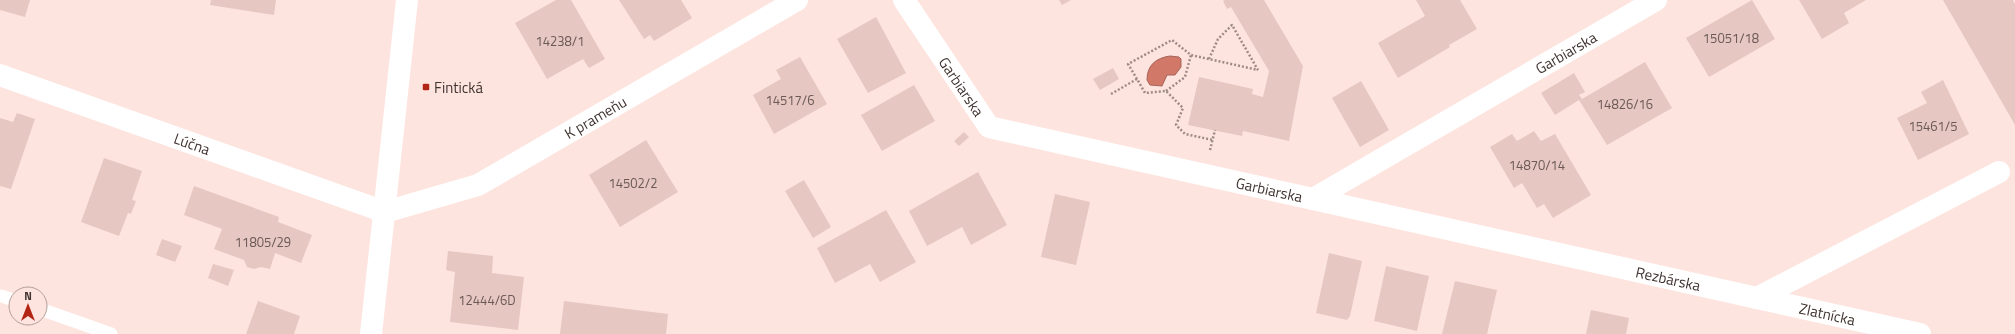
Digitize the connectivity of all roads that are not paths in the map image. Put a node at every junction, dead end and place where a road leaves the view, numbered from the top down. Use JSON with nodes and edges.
{"nodes":[{"id":1,"x":407,"y":0,"type":"edge"},
{"id":2,"x":797,"y":0,"type":"edge"},
{"id":3,"x":904,"y":0,"type":"edge"},
{"id":4,"x":1656,"y":0,"type":"edge"},
{"id":5,"x":0,"y":75,"type":"edge"},
{"id":6,"x":1999,"y":172,"type":"dead end"},
{"id":7,"x":1313,"y":199,"type":"junction"},
{"id":8,"x":384,"y":212,"type":"junction"},
{"id":9,"x":2,"y":296,"type":"dead end"},
{"id":10,"x":8,"y":298,"type":"edge"},
{"id":11,"x":1758,"y":298,"type":"junction"},
{"id":12,"x":48,"y":313,"type":"edge"},
{"id":13,"x":111,"y":334,"type":"edge"},
{"id":14,"x":371,"y":334,"type":"edge"},
{"id":15,"x":1920,"y":334,"type":"edge"}],
"edges":[{"from":1,"to":8,"type":"street"},
{"from":2,"to":8,"type":"street","name":"K prameňu"},
{"from":3,"to":7,"type":"street","name":"Garbiarska"},
{"from":4,"to":7,"type":"street","name":"Garbiarska"},
{"from":5,"to":8,"type":"street","name":"Lúčna"},
{"from":6,"to":11,"type":"street"},
{"from":7,"to":11,"type":"street","name":"Rezbárska"},
{"from":8,"to":14,"type":"street"},
{"from":9,"to":10,"type":"lane"},
{"from":11,"to":15,"type":"street","name":"Zlatnícka"},
{"from":12,"to":13,"type":"lane"}]}
